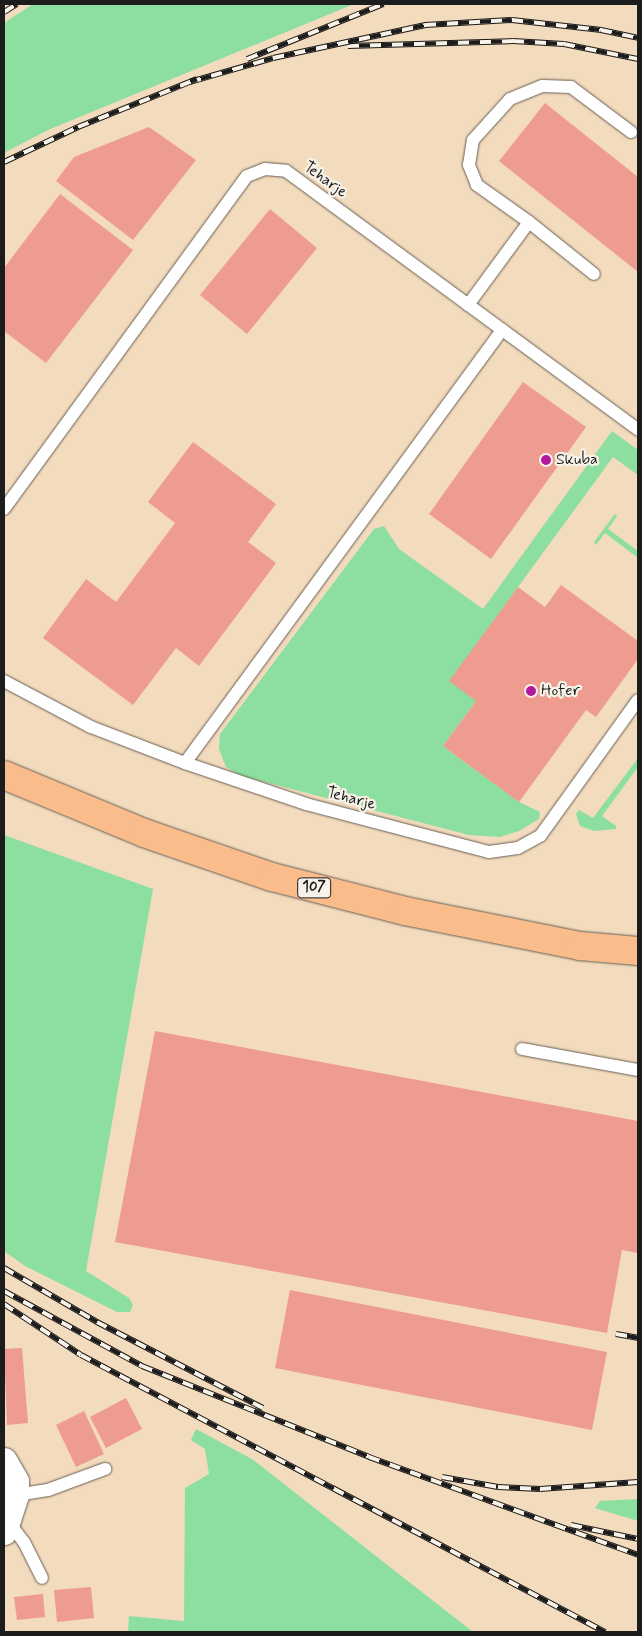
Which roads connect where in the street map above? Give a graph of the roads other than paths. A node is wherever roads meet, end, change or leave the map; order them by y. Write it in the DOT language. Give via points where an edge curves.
graph roads {
  1 [pos="631,132"];
  2 [pos="529,222"];
  3 [pos="594,274"];
  4 [pos="468,305"];
  5 [pos="502,330"];
  6 [pos="638,430"];
  7 [pos="4,510"];
  8 [pos="4,681"];
  9 [pos="638,700"];
  10 [pos="185,763"];
  11 [pos="4,775"];
  12 [pos="638,951"];
  13 [pos="522,1049"];
  14 [pos="638,1070"];
  15 [pos="4,1460"];
  16 [pos="105,1468"];
  17 [pos="16,1495"];
  18 [pos="5,1525"];
  19 [pos="42,1578"];
  1 -- 2 [label="lane" via="571,87 543,86 510,99 474,140 469,165 477,185"];
  2 -- 3 [label="lane"];
  2 -- 4 [label="lane"];
  4 -- 5 [label="lane, Teharje"];
  4 -- 7 [label="lane, Teharje" via="286,171 265,169 247,176"];
  5 -- 6 [label="lane, Teharje"];
  5 -- 10 [label="lane"];
  8 -- 10 [label="lane, Teharje" via="91,727"];
  9 -- 10 [label="lane, Teharje" via="541,835 518,848 489,852 306,804"];
  11 -- 12 [label="main road, 107" via="144,833 272,878 415,913 580,946"];
  13 -- 14 [label="lane"];
  15 -- 17 [label="street" via="16,1481"];
  16 -- 17 [label="lane" via="48,1490"];
  17 -- 18 [label="street"];
  18 -- 19 [label="lane" via="24,1542"];
}
